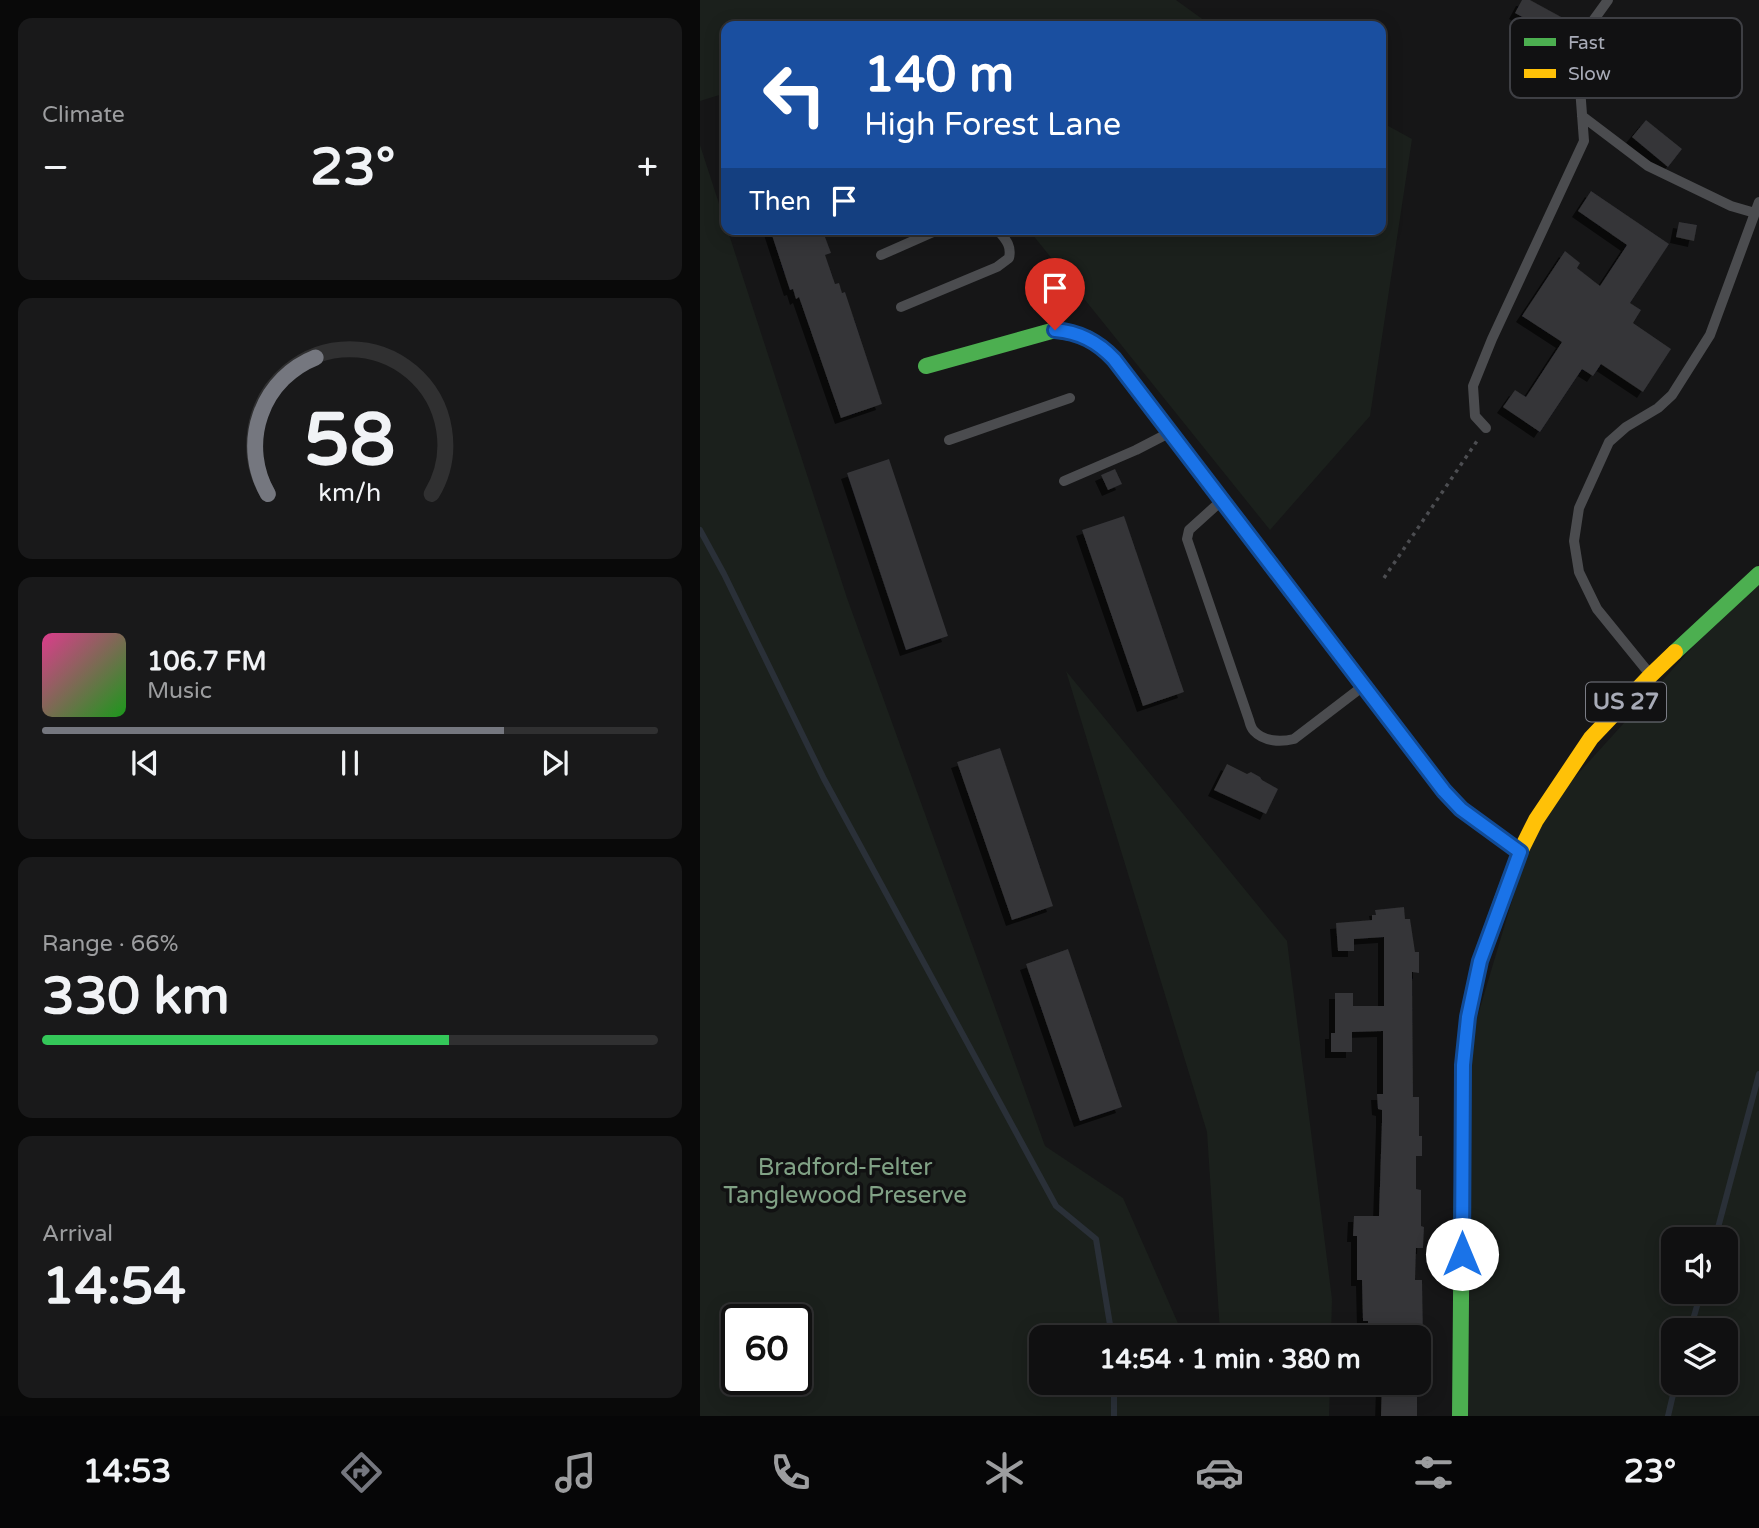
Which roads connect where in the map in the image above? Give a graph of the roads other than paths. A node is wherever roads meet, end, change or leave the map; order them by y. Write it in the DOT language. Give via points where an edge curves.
graph roads {
  1 [pos="1608,0"];
  2 [pos="1595,18"];
  3 [pos="1581,98"];
  4 [pos="1582,116"];
  5 [pos="1757,207"];
  6 [pos="926,235"];
  7 [pos="1002,235"];
  8 [pos="881,255"];
  9 [pos="901,307"];
  10 [pos="926,366"];
  11 [pos="1070,398"];
  12 [pos="1486,428"];
  13 [pos="1170,432"];
  14 [pos="949,440"];
  15 [pos="1064,481"];
  16 [pos="1222,500"];
  17 [pos="1759,574"];
  18 [pos="1651,676"];
  19 [pos="1364,686"];
  20 [pos="1520,852"];
  21 [pos="1460,1416"];
  1 -- 2 [label="lane"];
  3 -- 4 [label="lane"];
  4 -- 5 [label="lane" via="1648,166 1731,206"];
  4 -- 12 [label="lane" via="1584,141 1473,386 1475,416"];
  5 -- 18 [label="lane" via="1710,335 1672,396 1609,442 1579,508 1574,541 1579,572 1597,609"];
  6 -- 8 [label="lane"];
  7 -- 9 [label="lane" via="1011,250 1009,258 997,267"];
  10 -- 13 [label="main road" via="1055,330 1070,331 1104,348"];
  11 -- 14 [label="lane"];
  13 -- 15 [label="lane"];
  13 -- 16 [label="main road"];
  16 -- 19 [label="main road"];
  16 -- 19 [label="lane" via="1189,530 1187,539 1254,732 1268,740 1294,739"];
  17 -- 18 [label="main road, US 27"];
  18 -- 20 [label="main road, US 27" via="1591,738"];
  19 -- 20 [label="main road" via="1444,791"];
  20 -- 21 [label="main road, US 27" via="1480,961 1468,1017 1463,1065"];
}
